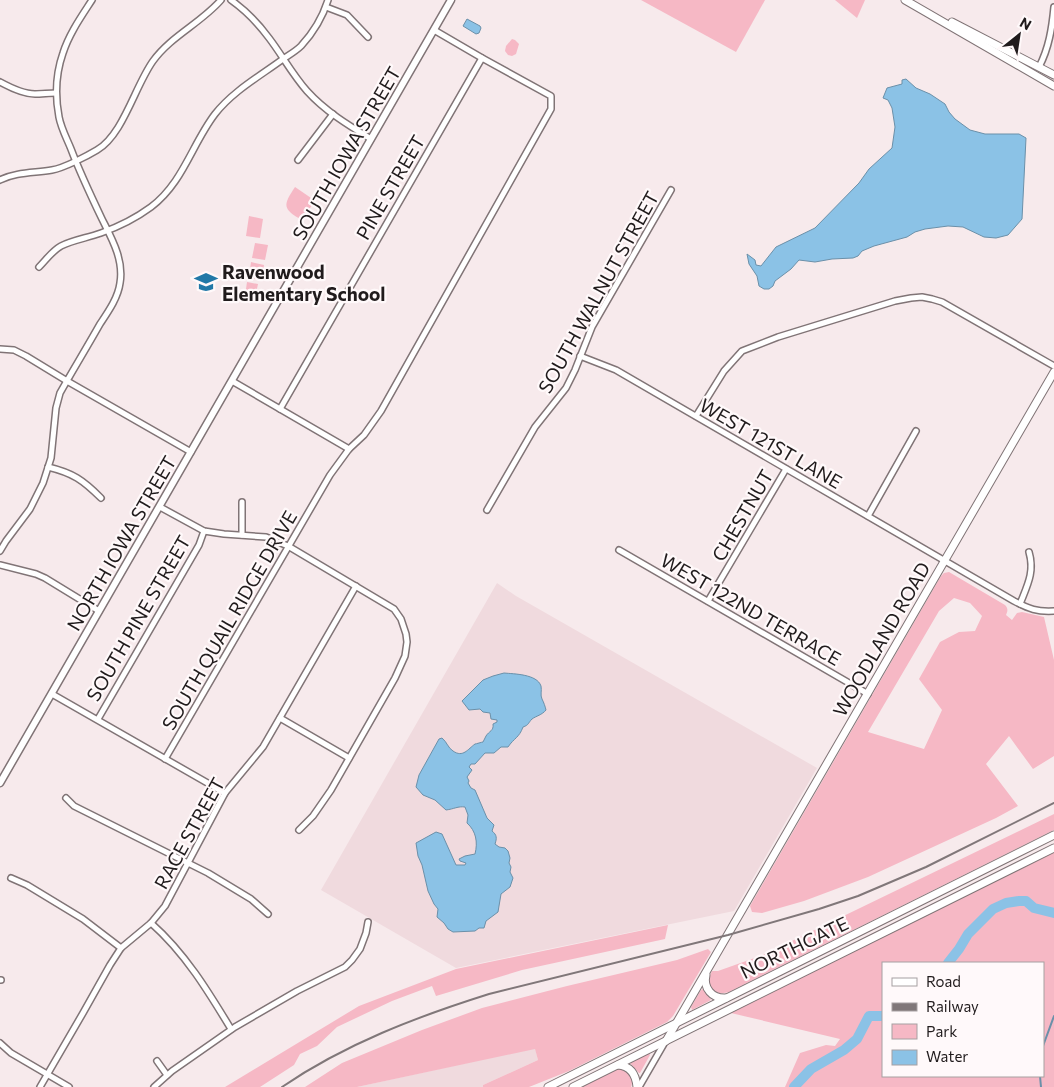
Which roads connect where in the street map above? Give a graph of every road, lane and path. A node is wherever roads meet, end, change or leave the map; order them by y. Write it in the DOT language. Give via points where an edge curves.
graph roads {
  1 [pos="92,0"];
  2 [pos="221,0"];
  3 [pos="231,0"];
  4 [pos="328,0"];
  5 [pos="451,0"];
  6 [pos="906,0"];
  7 [pos="326,7"];
  8 [pos="1054,7"];
  9 [pos="434,30"];
  10 [pos="368,37"];
  11 [pos="482,58"];
  12 [pos="283,59"];
  13 [pos="1039,67"];
  14 [pos="1054,75"];
  15 [pos="0,82"];
  16 [pos="1054,86"];
  17 [pos="56,93"];
  18 [pos="333,114"];
  19 [pos="372,139"];
  20 [pos="77,160"];
  21 [pos="298,160"];
  22 [pos="0,180"];
  23 [pos="671,190"];
  24 [pos="108,230"];
  25 [pos="39,267"];
  26 [pos="0,349"];
  27 [pos="580,356"];
  28 [pos="1054,366"];
  29 [pos="1054,372"];
  30 [pos="67,381"];
  31 [pos="232,381"];
  32 [pos="280,409"];
  33 [pos="696,416"];
  34 [pos="916,431"];
  35 [pos="349,449"];
  36 [pos="191,452"];
  37 [pos="48,467"];
  38 [pos="786,469"];
  39 [pos="101,498"];
  40 [pos="242,502"];
  41 [pos="160,506"];
  42 [pos="487,510"];
  43 [pos="868,516"];
  44 [pos="204,531"];
  45 [pos="242,535"];
  46 [pos="288,546"];
  47 [pos="619,550"];
  48 [pos="0,551"];
  49 [pos="1029,552"];
  50 [pos="945,560"];
  51 [pos="0,565"];
  52 [pos="356,586"];
  53 [pos="708,601"];
  54 [pos="1020,604"];
  55 [pos="99,611"];
  56 [pos="1054,611"];
  57 [pos="52,694"];
  58 [pos="868,694"];
  59 [pos="280,718"];
  60 [pos="98,719"];
  61 [pos="349,758"];
  62 [pos="165,759"];
  63 [pos="0,782"];
  64 [pos="225,793"];
  65 [pos="66,798"];
  66 [pos="299,830"];
  67 [pos="1054,835"];
  68 [pos="1054,848"];
  69 [pos="188,863"];
  70 [pos="11,878"];
  71 [pos="268,914"];
  72 [pos="368,922"];
  73 [pos="151,923"];
  74 [pos="121,948"];
  75 [pos="707,972"];
  76 [pos="726,998"];
  77 [pos="676,1023"];
  78 [pos="231,1029"];
  79 [pos="666,1041"];
  80 [pos="0,1043"];
  81 [pos="157,1061"];
  82 [pos="618,1065"];
  83 [pos="46,1074"];
  84 [pos="167,1075"];
  85 [pos="40,1087"];
  86 [pos="69,1087"];
  87 [pos="154,1087"];
  88 [pos="548,1087"];
  89 [pos="573,1087"];
  90 [pos="638,1087"];
  1 -- 17 [label="street" via="63,52"];
  2 -- 20 [label="street" via="162,50 144,75 118,129 105,145"];
  3 -- 12 [label="street" via="258,24"];
  4 -- 7 [label="street"];
  5 -- 9 [label="street, SOUTH IOWA STREET"];
  6 -- 13 [label="main road"];
  6 -- 16 [label="main road"];
  7 -- 10 [label="street" via="347,15"];
  7 -- 12 [label="street" via="306,40"];
  8 -- 13 [label="street" via="1047,47"];
  9 -- 11 [label="street"];
  9 -- 19 [label="street, SOUTH IOWA STREET"];
  11 -- 32 [label="street, PINE STREET"];
  11 -- 35 [label="street, SOUTH QUAIL RIDGE DRIVE" via="551,96 551,109 381,411"];
  12 -- 18 [label="street" via="306,90"];
  12 -- 24 [label="street" via="233,95 216,113 179,176 161,199"];
  13 -- 14 [label="main road"];
  15 -- 17 [label="street" via="27,93"];
  17 -- 20 [label="street" via="59,118"];
  18 -- 19 [label="street"];
  18 -- 21 [label="street"];
  19 -- 31 [label="street, SOUTH IOWA STREET"];
  20 -- 22 [label="street" via="54,170 12,175"];
  20 -- 24 [label="street"];
  23 -- 27 [label="street, SOUTH WALNUT STREET" via="592,328"];
  24 -- 25 [label="street" via="59,247"];
  24 -- 30 [label="street" via="119,259 120,284"];
  26 -- 30 [label="street, NORTH IOWA STREET" via="14,350"];
  27 -- 33 [label="street, WEST 121ST LANE" via="616,370"];
  27 -- 42 [label="street, SOUTH WALNUT STREET" via="566,388 535,427"];
  28 -- 33 [label="street" via="942,302 911,298 778,337 742,351 724,371"];
  29 -- 50 [label="main road, WOODLAND ROAD"];
  30 -- 36 [label="street, NORTH IOWA STREET"];
  30 -- 37 [label="street" via="57,401"];
  31 -- 32 [label="street"];
  31 -- 36 [label="street, SOUTH IOWA STREET"];
  32 -- 35 [label="street"];
  33 -- 38 [label="street, WEST 121ST LANE"];
  34 -- 43 [label="street"];
  35 -- 46 [label="street, SOUTH QUAIL RIDGE DRIVE"];
  36 -- 41 [label="street, NORTH IOWA STREET"];
  37 -- 39 [label="street" via="77,477"];
  37 -- 48 [label="street" via="30,509"];
  38 -- 43 [label="street, WEST 121ST LANE"];
  38 -- 53 [label="street, CHESTNUT"];
  40 -- 45 [label="street"];
  41 -- 44 [label="street"];
  41 -- 55 [label="street, NORTH IOWA STREET"];
  43 -- 50 [label="street, WEST 121ST LANE"];
  44 -- 45 [label="street"];
  44 -- 60 [label="street, SOUTH PINE STREET" via="199,545"];
  45 -- 46 [label="street" via="266,537"];
  46 -- 52 [label="street"];
  46 -- 62 [label="street, SOUTH QUAIL RIDGE DRIVE"];
  47 -- 53 [label="street, WEST 122ND TERRACE"];
  49 -- 54 [label="street" via="1032,570"];
  50 -- 54 [label="street, WEST 121ST LANE"];
  50 -- 58 [label="main road, WOODLAND ROAD"];
  51 -- 55 [label="street" via="45,578"];
  52 -- 59 [label="street, RACE STREET"];
  52 -- 61 [label="street" via="394,609 406,634 405,656 395,678"];
  53 -- 58 [label="street, WEST 122ND TERRACE"];
  54 -- 56 [label="street, WEST 121ST LANE" via="1041,612"];
  55 -- 57 [label="street, NORTH IOWA STREET"];
  57 -- 60 [label="street"];
  57 -- 63 [label="street, NORTH IOWA STREET"];
  58 -- 75 [label="main road, WOODLAND ROAD"];
  59 -- 61 [label="street"];
  59 -- 64 [label="street, RACE STREET" via="263,747"];
  60 -- 62 [label="street"];
  61 -- 66 [label="street" via="313,816"];
  62 -- 64 [label="street"];
  64 -- 69 [label="street, RACE STREET"];
  65 -- 69 [label="street" via="74,806"];
  67 -- 76 [label="main road, NORTHGATE"];
  68 -- 79 [label="main road, NORTHGATE"];
  69 -- 71 [label="street" via="238,890"];
  69 -- 73 [label="street, RACE STREET" via="165,906"];
  70 -- 74 [label="street" via="83,919"];
  72 -- 78 [label="street" via="360,949 345,966"];
  73 -- 74 [label="street, RACE STREET"];
  73 -- 78 [label="street" via="186,960"];
  74 -- 83 [label="street, RACE STREET"];
  75 -- 76 [label="main road" via="705,982 708,991 720,999"];
  75 -- 77 [label="main road, WOODLAND ROAD"];
  76 -- 77 [label="main road, NORTHGATE"];
  77 -- 79 [label="main road, WOODLAND ROAD"];
  77 -- 88 [label="main road, NORTHGATE"];
  78 -- 84 [label="street"];
  79 -- 82 [label="main road, NORTHGATE"];
  79 -- 90 [label="street"];
  80 -- 83 [label="street"];
  81 -- 84 [label="street"];
  82 -- 89 [label="main road, NORTHGATE"];
  82 -- 90 [label="main road" via="630,1070"];
  83 -- 85 [label="street, RACE STREET"];
  83 -- 86 [label="street"];
  84 -- 87 [label="street"];
}
